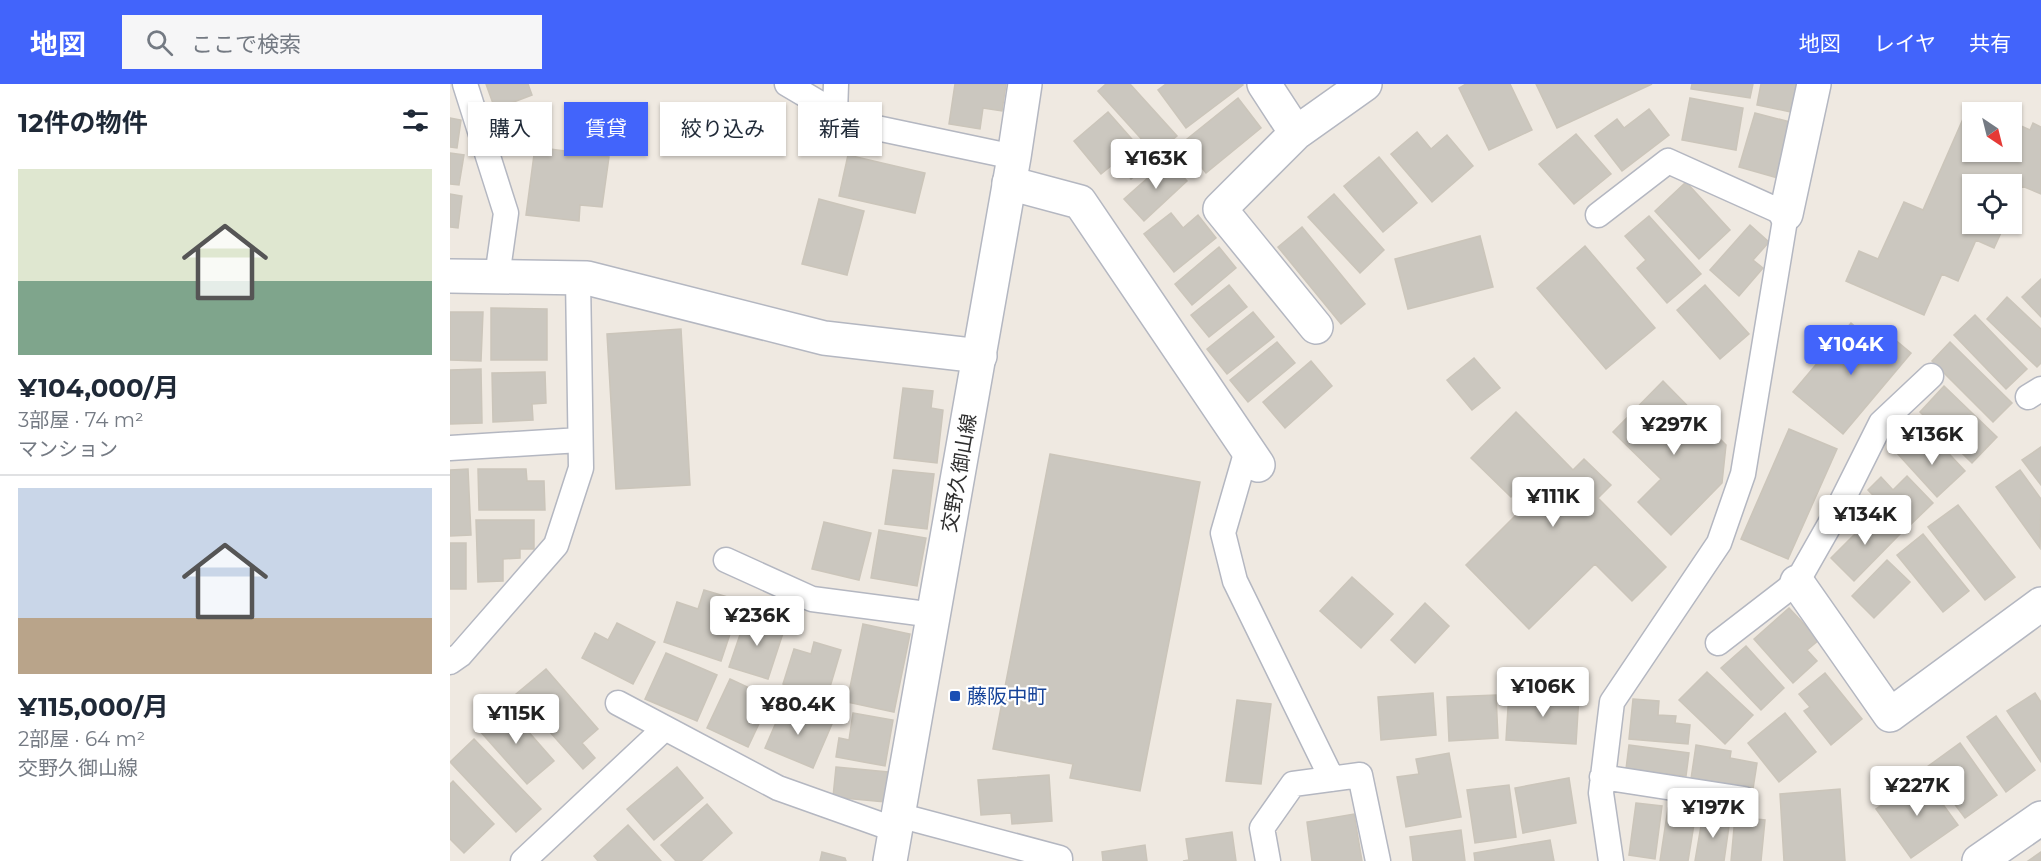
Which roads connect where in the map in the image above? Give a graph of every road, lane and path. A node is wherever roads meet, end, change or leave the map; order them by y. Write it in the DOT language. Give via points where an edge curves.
graph roads {
  1 [pos="465,84"];
  2 [pos="787,84"];
  3 [pos="836,84"];
  4 [pos="1025,84"];
  5 [pos="1264,84"];
  6 [pos="1365,84"];
  7 [pos="1814,84"];
  8 [pos="817,102"];
  9 [pos="835,102"];
  10 [pos="882,132"];
  11 [pos="1296,133"];
  12 [pos="1012,170"];
  13 [pos="1785,214"];
  14 [pos="1598,215"];
  15 [pos="450,276"];
  16 [pos="497,277"];
  17 [pos="578,278"];
  18 [pos="1316,327"];
  19 [pos="980,356"];
  20 [pos="1931,376"];
  21 [pos="580,440"];
  22 [pos="450,448"];
  23 [pos="1252,457"];
  24 [pos="726,560"];
  25 [pos="1797,582"];
  26 [pos="2041,604"];
  27 [pos="934,615"];
  28 [pos="1718,643"];
  29 [pos="450,662"];
  30 [pos="618,704"];
  31 [pos="665,728"];
  32 [pos="1602,777"];
  33 [pos="1332,779"];
  34 [pos="1744,799"];
  35 [pos="2041,818"];
  36 [pos="895,835"];
  37 [pos="523,861"];
  38 [pos="1060,861"];
  39 [pos="1268,861"];
  40 [pos="1378,861"];
  41 [pos="1611,861"];
  42 [pos="1979,861"];
  1 -- 16 [label="lane" via="506,213"];
  2 -- 8 [label="lane"];
  3 -- 9 [label="lane"];
  4 -- 12 [label="street, 交野久御山線"];
  5 -- 11 [label="street"];
  6 -- 11 [label="street"];
  7 -- 13 [label="street"];
  10 -- 12 [label="lane"];
  11 -- 18 [label="street" via="1220,209"];
  12 -- 19 [label="street, 交野久御山線"];
  12 -- 23 [label="street" via="1080,202"];
  13 -- 14 [label="lane" via="1668,161"];
  13 -- 32 [label="lane" via="1743,474 1719,543 1612,702"];
  15 -- 16 [label="street"];
  16 -- 17 [label="street"];
  17 -- 19 [label="street" via="824,338"];
  17 -- 21 [label="lane"];
  19 -- 27 [label="street, 交野久御山線"];
  20 -- 25 [label="lane" via="1881,423"];
  21 -- 22 [label="lane"];
  21 -- 29 [label="lane" via="581,468 556,545"];
  23 -- 33 [label="lane" via="1223,533 1240,591"];
  24 -- 27 [label="lane" via="812,599"];
  25 -- 26 [label="street" via="1890,715"];
  25 -- 28 [label="lane"];
  27 -- 36 [label="street, 交野久御山線"];
  30 -- 31 [label="lane"];
  31 -- 36 [label="lane" via="778,788"];
  31 -- 37 [label="lane"];
  32 -- 34 [label="lane"];
  32 -- 41 [label="lane"];
  33 -- 39 [label="lane" via="1293,784 1262,828"];
  33 -- 40 [label="lane" via="1360,776"];
  35 -- 42 [label="street"];
  36 -- 38 [label="lane"];
}
